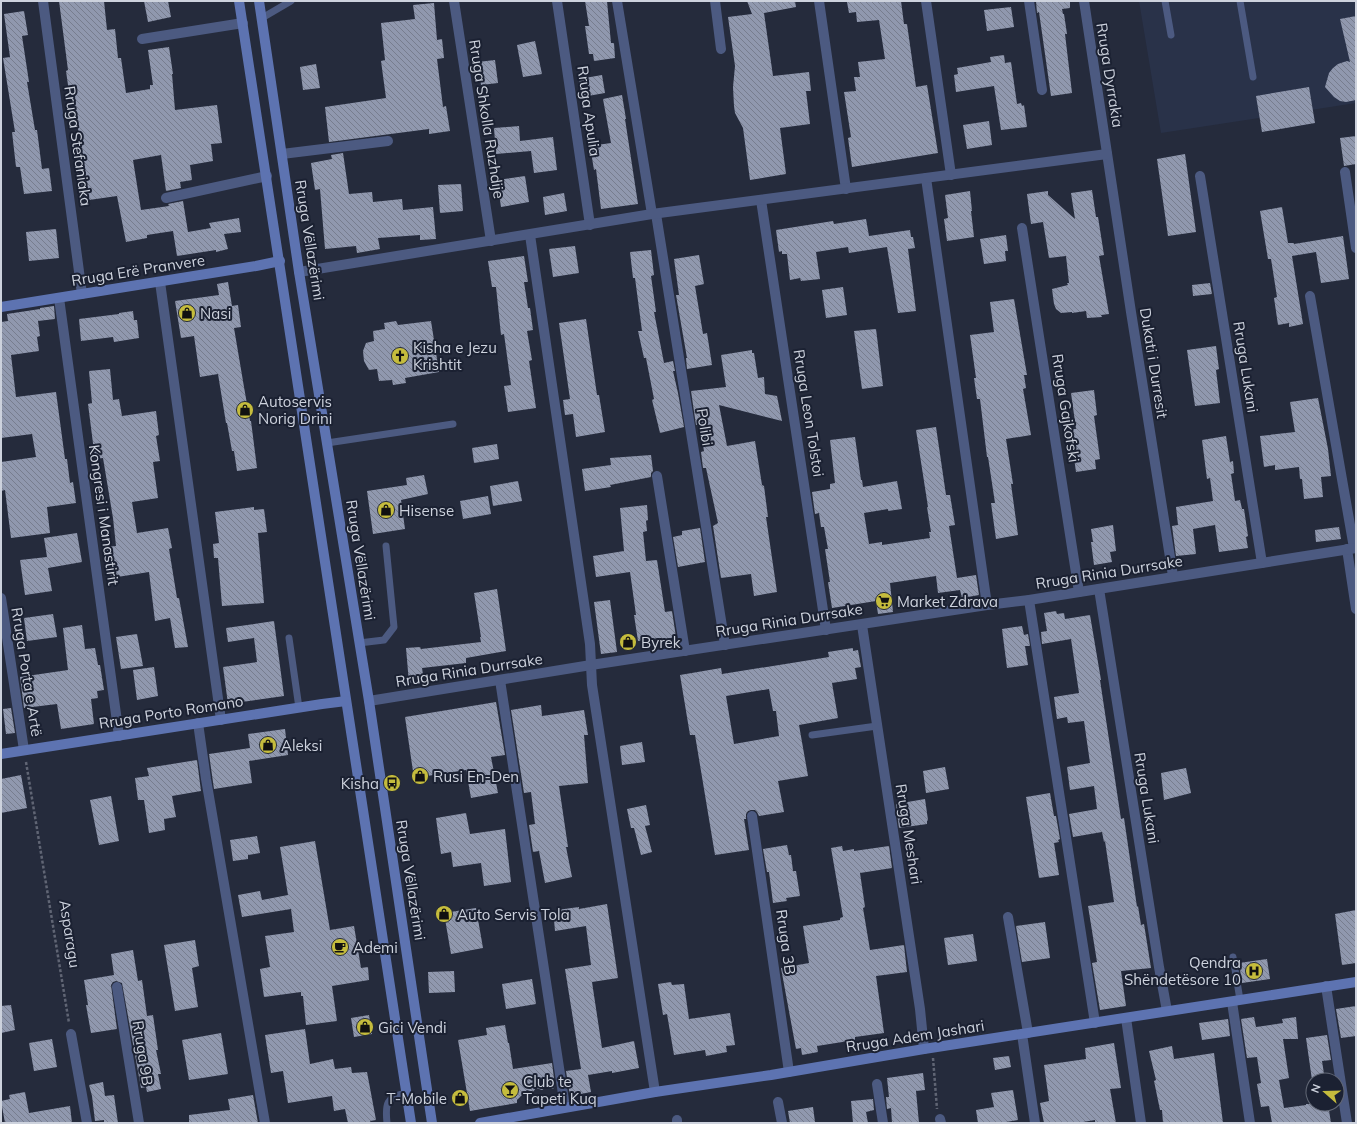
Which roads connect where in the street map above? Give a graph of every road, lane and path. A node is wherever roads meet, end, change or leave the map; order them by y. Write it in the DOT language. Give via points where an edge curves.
graph roads {
  1 [pos="43,1"];
  2 [pos="239,1"];
  3 [pos="259,1"];
  4 [pos="292,1"];
  5 [pos="454,1"];
  6 [pos="557,1"];
  7 [pos="617,1"];
  8 [pos="715,1"];
  9 [pos="819,1"];
  10 [pos="926,1"];
  11 [pos="1029,1"];
  12 [pos="1084,1"];
  13 [pos="1165,1"];
  14 [pos="1240,1"];
  15 [pos="262,18"];
  16 [pos="243,23"];
  17 [pos="1171,36"];
  18 [pos="142,39"];
  19 [pos="722,49"];
  20 [pos="1252,77"];
  21 [pos="1042,90"];
  22 [pos="388,141"];
  23 [pos="282,154"];
  24 [pos="1107,154"];
  25 [pos="1344,172"];
  26 [pos="951,175"];
  27 [pos="266,176"];
  28 [pos="1200,176"];
  29 [pos="926,178"];
  30 [pos="846,189"];
  31 [pos="166,198"];
  32 [pos="761,200"];
  33 [pos="654,214"];
  34 [pos="590,225"];
  35 [pos="1022,228"];
  36 [pos="530,235"];
  37 [pos="491,241"];
  38 [pos="1356,248"];
  39 [pos="280,261"];
  40 [pos="299,272"];
  41 [pos="160,282"];
  42 [pos="82,294"];
  43 [pos="1310,296"];
  44 [pos="59,298"];
  45 [pos="1,307"];
  46 [pos="453,424"];
  47 [pos="327,443"];
  48 [pos="657,476"];
  49 [pos="386,546"];
  50 [pos="1352,548"];
  51 [pos="1262,563"];
  52 [pos="1173,576"];
  53 [pos="1099,589"];
  54 [pos="1079,592"];
  55 [pos="1,598"];
  56 [pos="1029,600"];
  57 [pos="987,605"];
  58 [pos="1356,610"];
  59 [pos="862,625"];
  60 [pos="826,630"];
  61 [pos="289,638"];
  62 [pos="359,642"];
  63 [pos="725,645"];
  64 [pos="685,651"];
  65 [pos="591,665"];
  66 [pos="500,680"];
  67 [pos="346,701"];
  68 [pos="369,701"];
  69 [pos="300,708"];
  70 [pos="221,720"];
  71 [pos="198,724"];
  72 [pos="877,726"];
  73 [pos="812,735"];
  74 [pos="119,736"];
  75 [pos="24,750"];
  76 [pos="1,754"];
  77 [pos="752,816"];
  78 [pos="1008,917"];
  79 [pos="1233,957"];
  80 [pos="1356,982"];
  81 [pos="1326,986"];
  82 [pos="117,987"];
  83 [pos="1236,1001"];
  84 [pos="1167,1011"];
  85 [pos="1126,1018"];
  86 [pos="1095,1023"];
  87 [pos="71,1034"];
  88 [pos="1025,1034"];
  89 [pos="928,1048"];
  90 [pos="789,1072"];
  91 [pos="877,1084"];
  92 [pos="655,1092"];
  93 [pos="406,1093"];
  94 [pos="778,1102"];
  95 [pos="565,1107"];
  96 [pos="941,1121"];
  97 [pos="87,1123"];
  98 [pos="139,1123"];
  99 [pos="265,1123"];
  100 [pos="387,1123"];
  101 [pos="411,1123"];
  102 [pos="432,1123"];
  103 [pos="480,1123"];
  104 [pos="782,1123"];
  105 [pos="883,1123"];
  106 [pos="1035,1123"];
  107 [pos="1141,1123"];
  108 [pos="1250,1123"];
  109 [pos="1347,1123"];
  1 -- 42 [label="street, Rruga Stefaniaka"];
  2 -- 16 [label="main road"];
  3 -- 15 [label="main road, Rruga Vëllazërimi"];
  4 -- 15 [label="lane"];
  5 -- 37 [label="street, Rruga Shkolla Ruzhdije"];
  6 -- 34 [label="street, Rruga Apulia"];
  7 -- 33 [label="street, Polibi"];
  8 -- 19 [label="street"];
  9 -- 30 [label="street"];
  10 -- 26 [label="street"];
  11 -- 21 [label="street"];
  12 -- 24 [label="street, Rruga Dyrrakia"];
  13 -- 17 [label="lane"];
  14 -- 20 [label="lane"];
  15 -- 23 [label="main road, Rruga Vëllazërimi"];
  16 -- 18 [label="street"];
  16 -- 27 [label="main road"];
  22 -- 23 [label="street"];
  23 -- 40 [label="main road, Rruga Vëllazërimi"];
  24 -- 26 [label="street"];
  24 -- 52 [label="street, Dukati i Durresit"];
  25 -- 38 [label="street"];
  26 -- 29 [label="street"];
  27 -- 31 [label="street"];
  27 -- 39 [label="main road"];
  28 -- 51 [label="street, Rruga Lukani"];
  29 -- 30 [label="street"];
  29 -- 57 [label="street"];
  30 -- 32 [label="street"];
  32 -- 33 [label="street"];
  32 -- 60 [label="street, Rruga Leon Tolstoi"];
  33 -- 34 [label="street"];
  33 -- 63 [label="street, Polibi"];
  34 -- 36 [label="street"];
  35 -- 54 [label="street, Rruga Gajkofski"];
  36 -- 37 [label="street"];
  36 -- 65 [label="street" via="589,636"];
  37 -- 40 [label="street"];
  39 -- 41 [label="main road, Rruga Erë Pranvere"];
  39 -- 67 [label="main road"];
  40 -- 47 [label="main road, Rruga Vëllazërimi"];
  41 -- 42 [label="main road, Rruga Erë Pranvere"];
  41 -- 70 [label="street"];
  42 -- 44 [label="main road, Rruga Erë Pranvere"];
  43 -- 50 [label="street"];
  44 -- 45 [label="main road, Rruga Erë Pranvere"];
  44 -- 74 [label="street, Kongresi i Manastirit"];
  46 -- 47 [label="lane"];
  47 -- 62 [label="main road, Rruga Vëllazërimi"];
  48 -- 64 [label="street"];
  49 -- 62 [label="lane" via="394,627 384,640"];
  50 -- 51 [label="street, Rruga Rinia Durrsake"];
  50 -- 58 [label="street"];
  51 -- 52 [label="street, Rruga Rinia Durrsake"];
  52 -- 53 [label="street, Rruga Rinia Durrsake"];
  53 -- 54 [label="street, Rruga Rinia Durrsake"];
  53 -- 84 [label="street, Rruga Lukani"];
  54 -- 56 [label="street, Rruga Rinia Durrsake"];
  55 -- 75 [label="street, Rruga Porta e Artë"];
  56 -- 57 [label="street, Rruga Rinia Durrsake"];
  56 -- 86 [label="street"];
  57 -- 59 [label="street, Rruga Rinia Durrsake"];
  59 -- 60 [label="street, Rruga Rinia Durrsake"];
  59 -- 72 [label="street, Rruga Meshari"];
  60 -- 63 [label="street, Rruga Rinia Durrsake"];
  61 -- 69 [label="lane"];
  62 -- 68 [label="main road, Rruga Vëllazërimi"];
  63 -- 64 [label="street, Rruga Rinia Durrsake"];
  64 -- 65 [label="street, Rruga Rinia Durrsake"];
  65 -- 66 [label="street, Rruga Rinia Durrsake"];
  65 -- 92 [label="street"];
  66 -- 68 [label="street, Rruga Rinia Durrsake"];
  66 -- 95 [label="street"];
  67 -- 69 [label="main road, Rruga Porto Romano"];
  67 -- 93 [label="main road"];
  68 -- 102 [label="main road, Rruga Vëllazërimi"];
  69 -- 70 [label="main road, Rruga Porto Romano"];
  70 -- 71 [label="main road, Rruga Porto Romano"];
  71 -- 74 [label="main road, Rruga Porto Romano"];
  71 -- 99 [label="street"];
  72 -- 73 [label="lane"];
  72 -- 89 [label="street, Rruga Meshari"];
  74 -- 75 [label="main road, Rruga Porto Romano"];
  75 -- 76 [label="main road, Rruga Porto Romano"];
  75 -- 87 [label="path, Asparagu"];
  77 -- 90 [label="street, Rruga 3B"];
  78 -- 88 [label="street"];
  79 -- 83 [label="lane"];
  80 -- 81 [label="main road, Rruga Adem Jashari"];
  81 -- 83 [label="main road, Rruga Adem Jashari"];
  81 -- 109 [label="street"];
  82 -- 98 [label="street, Rruga 9B"];
  83 -- 84 [label="main road, Rruga Adem Jashari"];
  83 -- 108 [label="street"];
  84 -- 85 [label="main road, Rruga Adem Jashari"];
  85 -- 86 [label="main road, Rruga Adem Jashari"];
  85 -- 107 [label="street"];
  86 -- 88 [label="main road, Rruga Adem Jashari"];
  87 -- 97 [label="street"];
  88 -- 89 [label="main road, Rruga Adem Jashari"];
  88 -- 106 [label="street"];
  89 -- 90 [label="main road, Rruga Adem Jashari"];
  89 -- 96 [label="path" via="934,1070 936,1106"];
  90 -- 92 [label="main road, Rruga Adem Jashari"];
  91 -- 105 [label="street"];
  92 -- 95 [label="main road, Rruga Adem Jashari"];
  93 -- 100 [label="lane" via="393,1096 387,1104"];
  93 -- 101 [label="main road"];
  94 -- 104 [label="street"];
  95 -- 103 [label="main road, Rruga Adem Jashari"];
}
